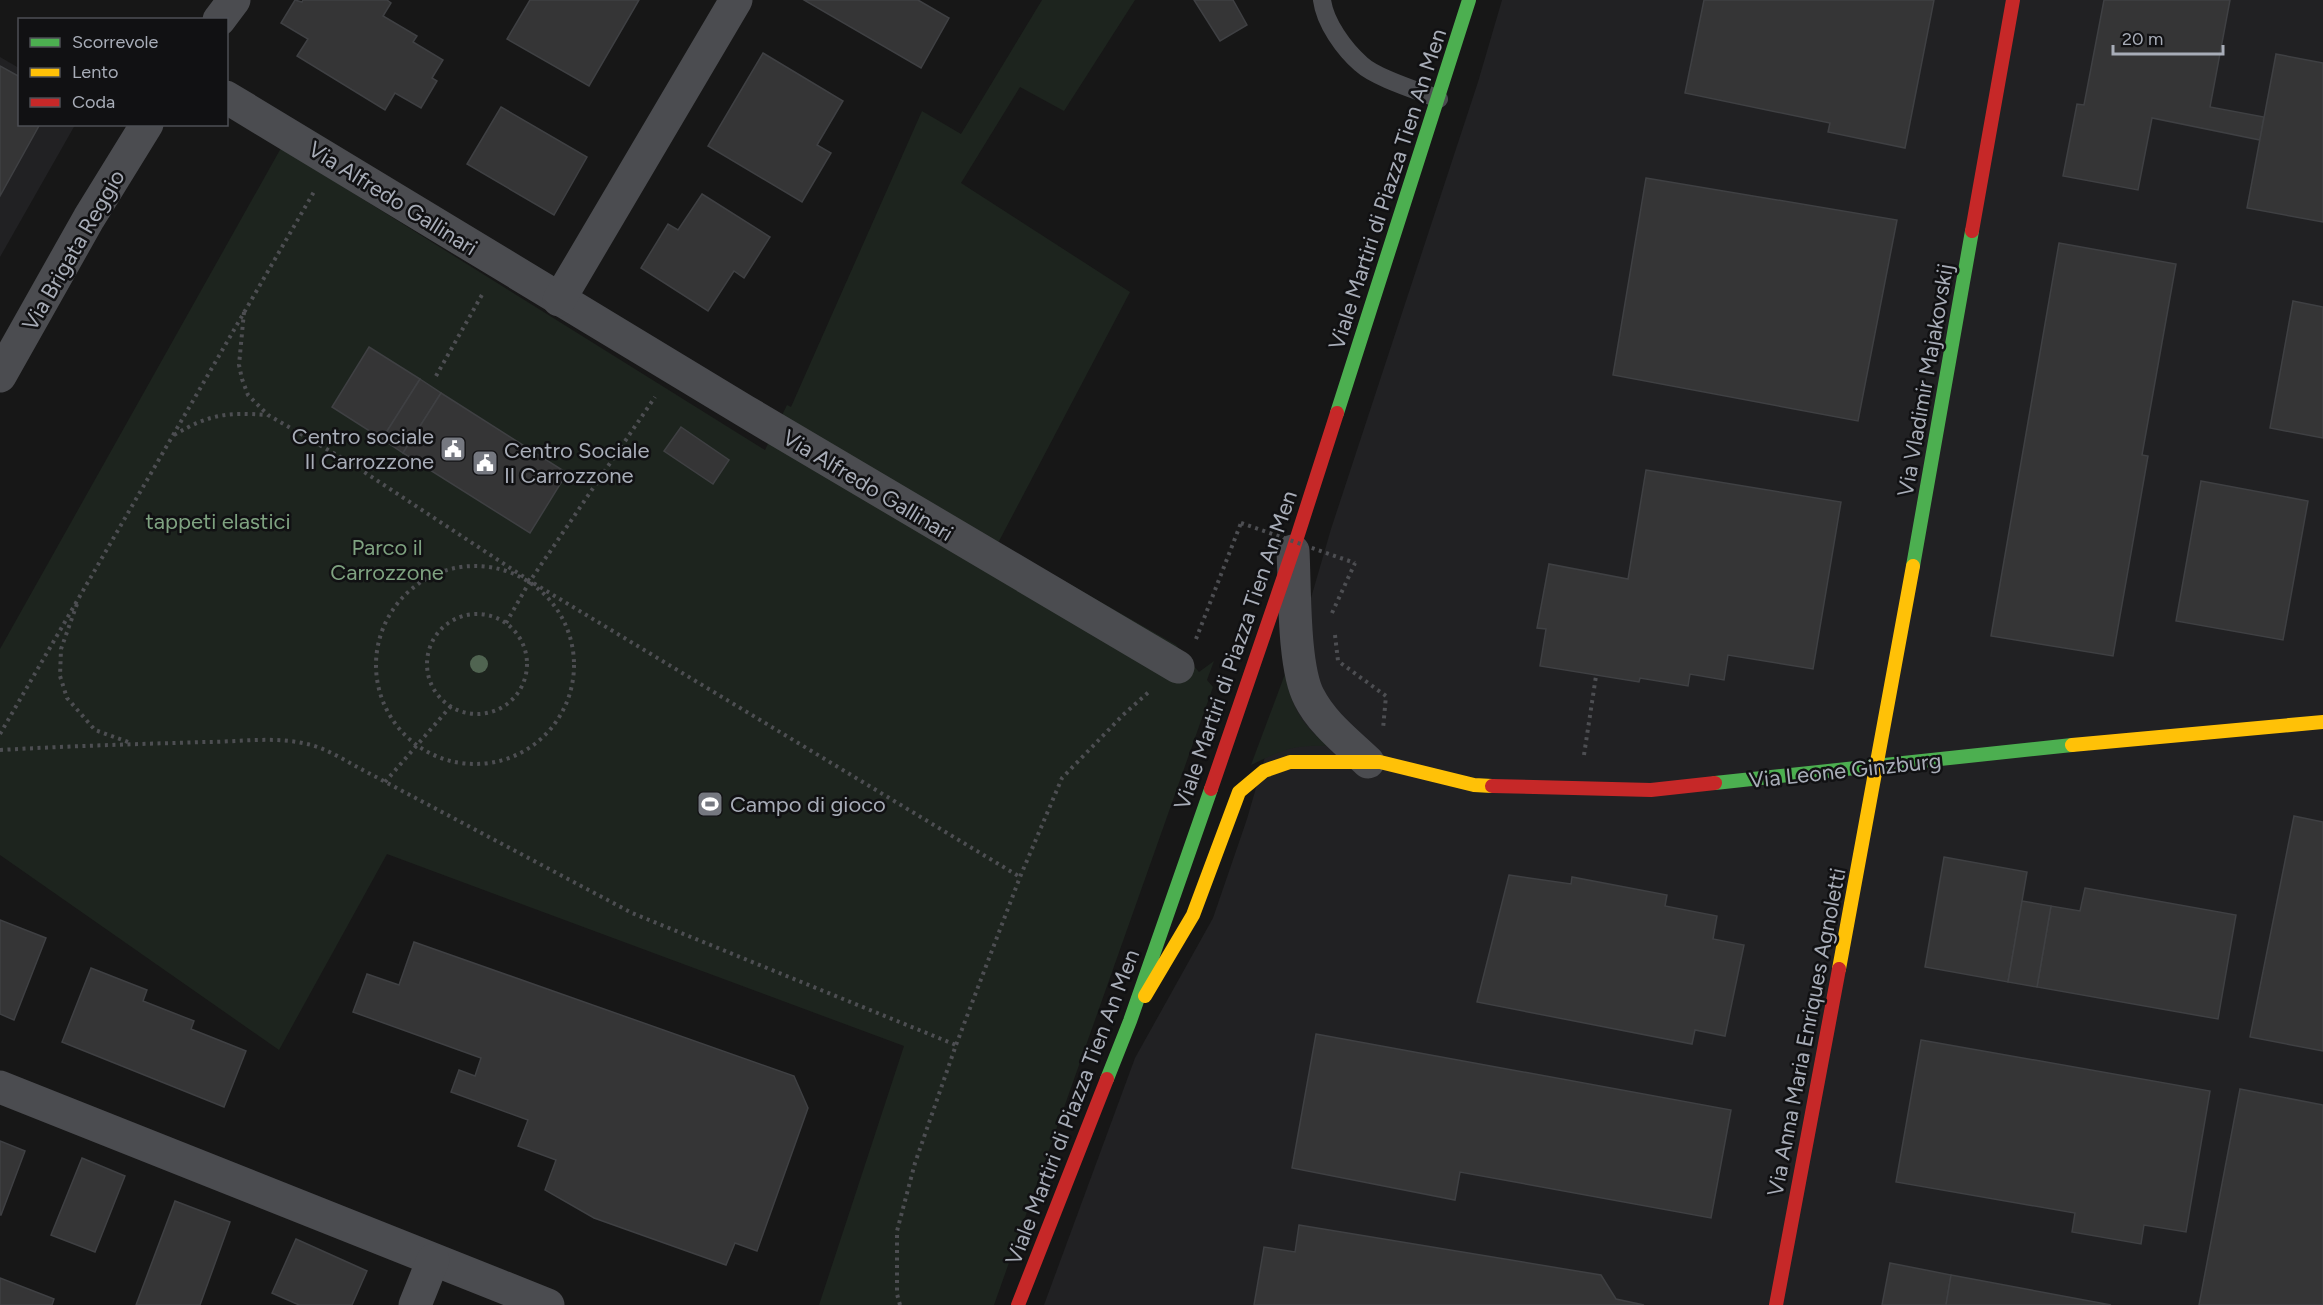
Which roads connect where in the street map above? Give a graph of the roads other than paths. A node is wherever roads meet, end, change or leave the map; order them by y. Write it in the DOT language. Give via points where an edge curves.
graph roads {
  1 [pos="234,0"];
  2 [pos="736,0"];
  3 [pos="1322,0"];
  4 [pos="1469,0"];
  5 [pos="2013,0"];
  6 [pos="220,18"];
  7 [pos="228,98"];
  8 [pos="1439,99"];
  9 [pos="146,126"];
  10 [pos="559,300"];
  11 [pos="0,376"];
  12 [pos="1293,550"];
  13 [pos="1178,668"];
  14 [pos="2323,722"];
  15 [pos="1374,762"];
  16 [pos="1878,767"];
  17 [pos="1130,1021"];
  18 [pos="0,1087"];
  19 [pos="433,1260"];
  20 [pos="415,1305"];
  21 [pos="548,1305"];
  22 [pos="1018,1305"];
  23 [pos="1776,1305"];
  1 -- 6 [label="street"];
  2 -- 10 [label="street"];
  3 -- 8 [label="lane" via="1333,31 1362,65"];
  4 -- 8 [label="street, Viale Martiri di Piazza Tien An Men"];
  5 -- 16 [label="street, Via Vladimir Majakovskij"];
  7 -- 10 [label="street, Via Alfredo Gallinari"];
  8 -- 12 [label="street, Viale Martiri di Piazza Tien An Men"];
  9 -- 11 [label="street, Via Brigata Reggio"];
  10 -- 13 [label="street, Via Alfredo Gallinari"];
  12 -- 15 [label="street, Via Leone Ginzburg" via="1299,662 1308,696 1331,728"];
  12 -- 17 [label="street, Viale Martiri di Piazza Tien An Men"];
  14 -- 16 [label="street, Via Leone Ginzburg" via="2154,736"];
  15 -- 16 [label="street, Via Leone Ginzburg" via="1474,785 1651,790"];
  15 -- 17 [label="street, Via Leone Ginzburg" via="1290,762 1264,771 1239,792 1193,915"];
  16 -- 23 [label="street, Via Anna Maria Enriques Agnoletti"];
  17 -- 22 [label="street, Viale Martiri di Piazza Tien An Men"];
  18 -- 19 [label="street"];
  19 -- 20 [label="street"];
  19 -- 21 [label="street"];
}
